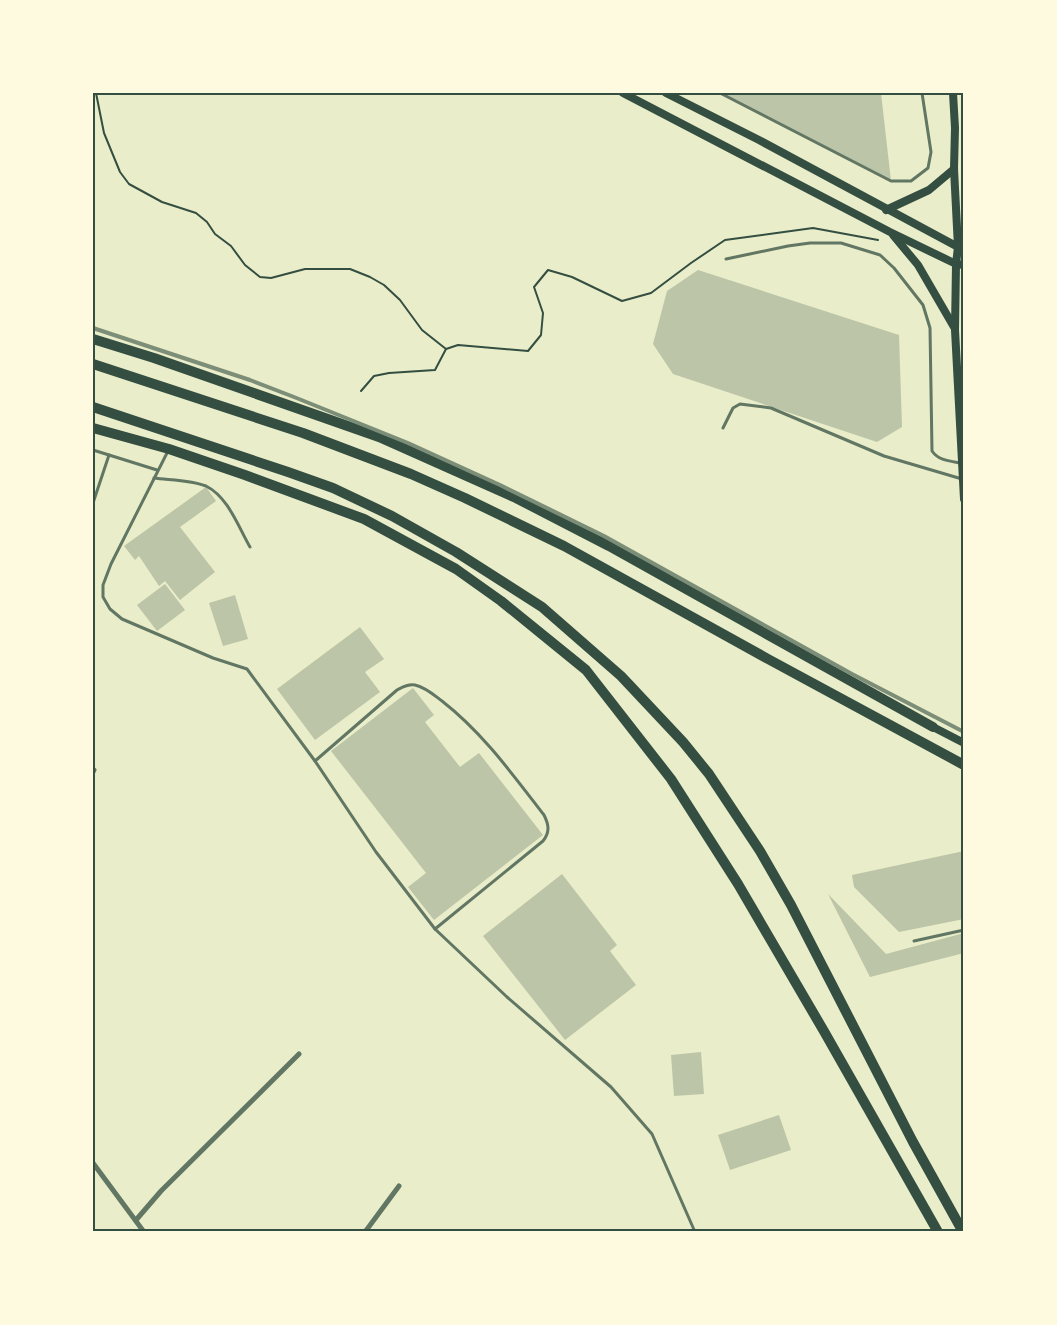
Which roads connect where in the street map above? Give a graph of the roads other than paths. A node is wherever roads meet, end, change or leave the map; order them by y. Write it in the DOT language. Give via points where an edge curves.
graph roads {
  1 [pos="623,93"];
  2 [pos="666,93"];
  3 [pos="720,93"];
  4 [pos="922,93"];
  5 [pos="953,93"];
  6 [pos="954,169"];
  7 [pos="886,210"];
  8 [pos="890,232"];
  9 [pos="961,250"];
  10 [pos="726,259"];
  11 [pos="960,264"];
  12 [pos="955,330"];
  13 [pos="93,339"];
  14 [pos="93,364"];
  15 [pos="93,407"];
  16 [pos="93,428"];
  17 [pos="723,428"];
  18 [pos="169,449"];
  19 [pos="93,450"];
  20 [pos="109,455"];
  21 [pos="963,463"];
  22 [pos="158,470"];
  23 [pos="154,478"];
  24 [pos="963,479"];
  25 [pos="964,499"];
  26 [pos="93,503"];
  27 [pos="250,547"];
  28 [pos="933,727"];
  29 [pos="964,743"];
  30 [pos="315,761"];
  31 [pos="964,765"];
  32 [pos="435,929"];
  33 [pos="964,930"];
  34 [pos="914,941"];
  35 [pos="299,1054"];
  36 [pos="93,1163"];
  37 [pos="95,1171"];
  38 [pos="399,1186"];
  39 [pos="136,1221"];
  40 [pos="144,1232"];
  41 [pos="365,1232"];
  42 [pos="696,1232"];
  43 [pos="938,1232"];
  44 [pos="963,1232"];
  1 -- 8 [label="main road"];
  2 -- 7 [label="main road"];
  3 -- 4 [label="lane" via="891,181 911,181 928,168 931,152"];
  5 -- 6 [label="main road"];
  6 -- 7 [label="main road" via="929,190"];
  6 -- 9 [label="main road"];
  7 -- 9 [label="main road"];
  8 -- 11 [label="main road"];
  8 -- 12 [label="main road" via="918,265"];
  9 -- 11 [label="main road"];
  10 -- 21 [label="lane" via="810,243 841,243 880,255 923,305 930,328 932,451 942,459"];
  11 -- 12 [label="main road"];
  12 -- 21 [label="main road"];
  13 -- 28 [label="highway" via="379,437 516,498"];
  14 -- 31 [label="highway" via="303,433 454,493 564,546"];
  15 -- 44 [label="highway" via="333,488 392,516 542,607 621,676 709,774 760,851"];
  16 -- 18 [label="highway"];
  17 -- 24 [label="lane" via="740,404 771,408 884,456"];
  18 -- 22 [label="lane"];
  18 -- 43 [label="highway" via="364,519 456,569 586,670 672,780 738,884"];
  19 -- 20 [label="lane"];
  20 -- 22 [label="lane"];
  20 -- 26 [label="lane"];
  21 -- 24 [label="main road"];
  22 -- 23 [label="lane"];
  23 -- 27 [label="lane" via="205,486 225,501"];
  23 -- 30 [label="lane" via="103,585 110,609 122,619 247,669"];
  24 -- 25 [label="main road"];
  28 -- 29 [label="main road"];
  30 -- 32 [label="lane" via="376,852"];
  30 -- 32 [label="lane" via="397,690 413,684 455,711 500,757 544,815 548,825 543,841"];
  32 -- 42 [label="lane" via="611,1087 652,1134"];
  33 -- 34 [label="lane"];
  35 -- 39 [label="street" via="160,1191"];
  36 -- 37 [label="street"];
  37 -- 39 [label="street"];
  38 -- 41 [label="street"];
  39 -- 40 [label="street"];
}
